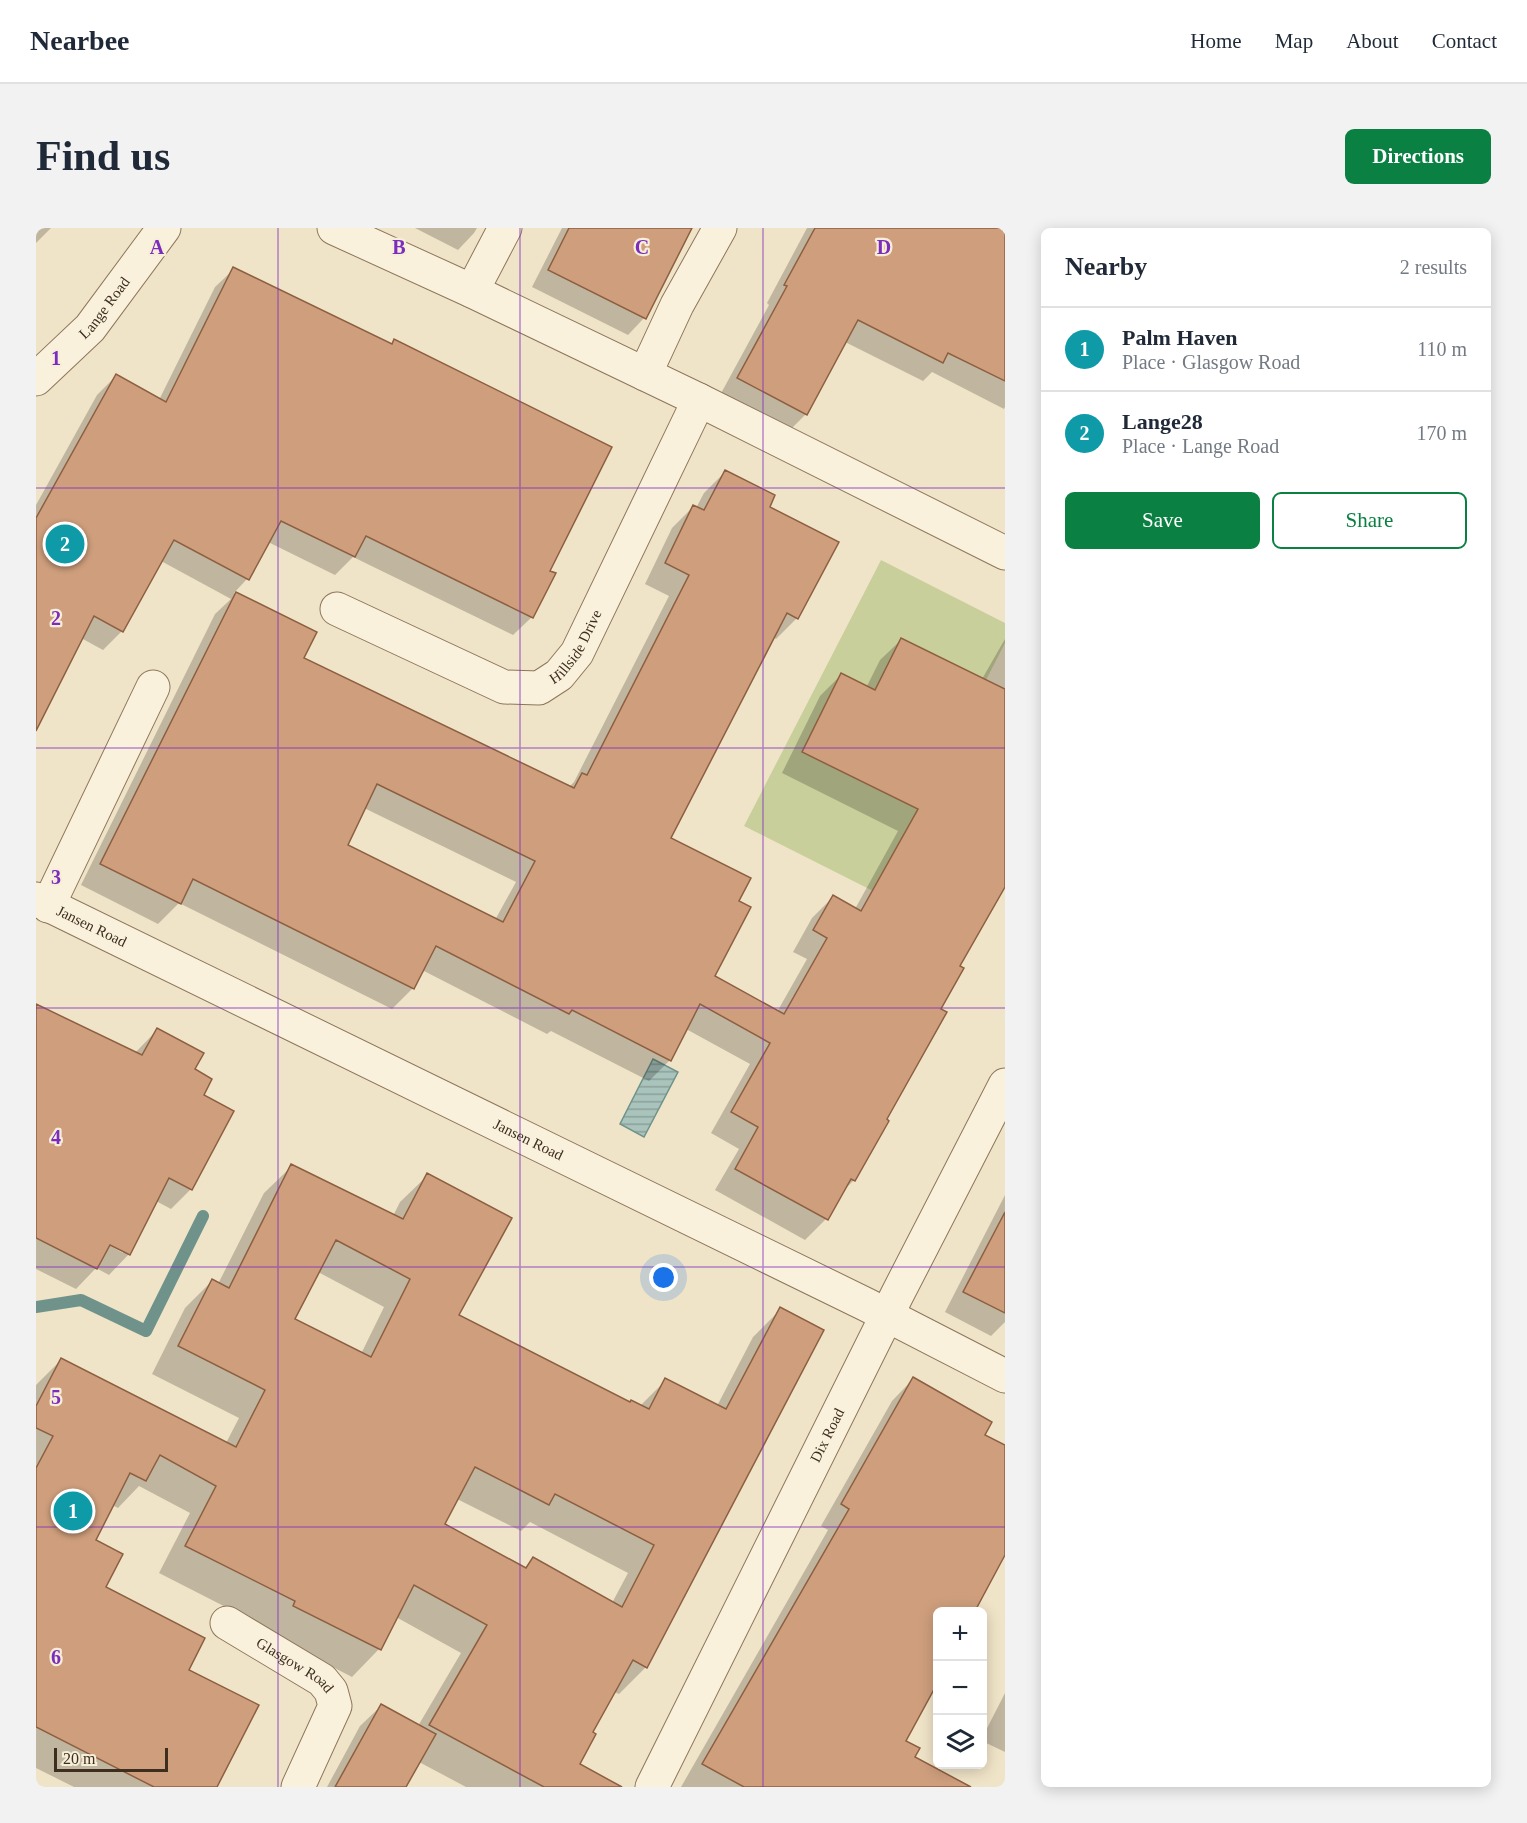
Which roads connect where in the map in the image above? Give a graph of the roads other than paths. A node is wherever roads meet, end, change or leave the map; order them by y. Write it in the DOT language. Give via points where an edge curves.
graph roads {
  1 [pos="164,228"];
  2 [pos="334,228"];
  3 [pos="505,228"];
  4 [pos="720,228"];
  5 [pos="472,291"];
  6 [pos="645,374"];
  7 [pos="36,379"];
  8 [pos="699,400"];
  9 [pos="1005,553"];
  10 [pos="337,609"];
  11 [pos="153,687"];
  12 [pos="42,903"];
  13 [pos="1005,1085"];
  14 [pos="887,1316"];
  15 [pos="1005,1376"];
  16 [pos="227,1623"];
  17 [pos="298,1787"];
  18 [pos="652,1787"];
  1 -- 7 [label="street, Lange Road" via="90,328"];
  2 -- 5 [label="street"];
  3 -- 5 [label="street"];
  4 -- 6 [label="street" via="677,305"];
  5 -- 6 [label="street"];
  6 -- 8 [label="street"];
  8 -- 9 [label="street"];
  8 -- 10 [label="street, Hillside Drive" via="577,653 559,675 539,688 504,687"];
  11 -- 12 [label="street, Jansen Road"];
  12 -- 14 [label="street, Jansen Road"];
  13 -- 14 [label="street, Dix Road"];
  14 -- 15 [label="street, Jansen Road"];
  14 -- 18 [label="street, Dix Road"];
  16 -- 17 [label="street, Glasgow Road" via="322,1680 331,1691 335,1706"];
}
